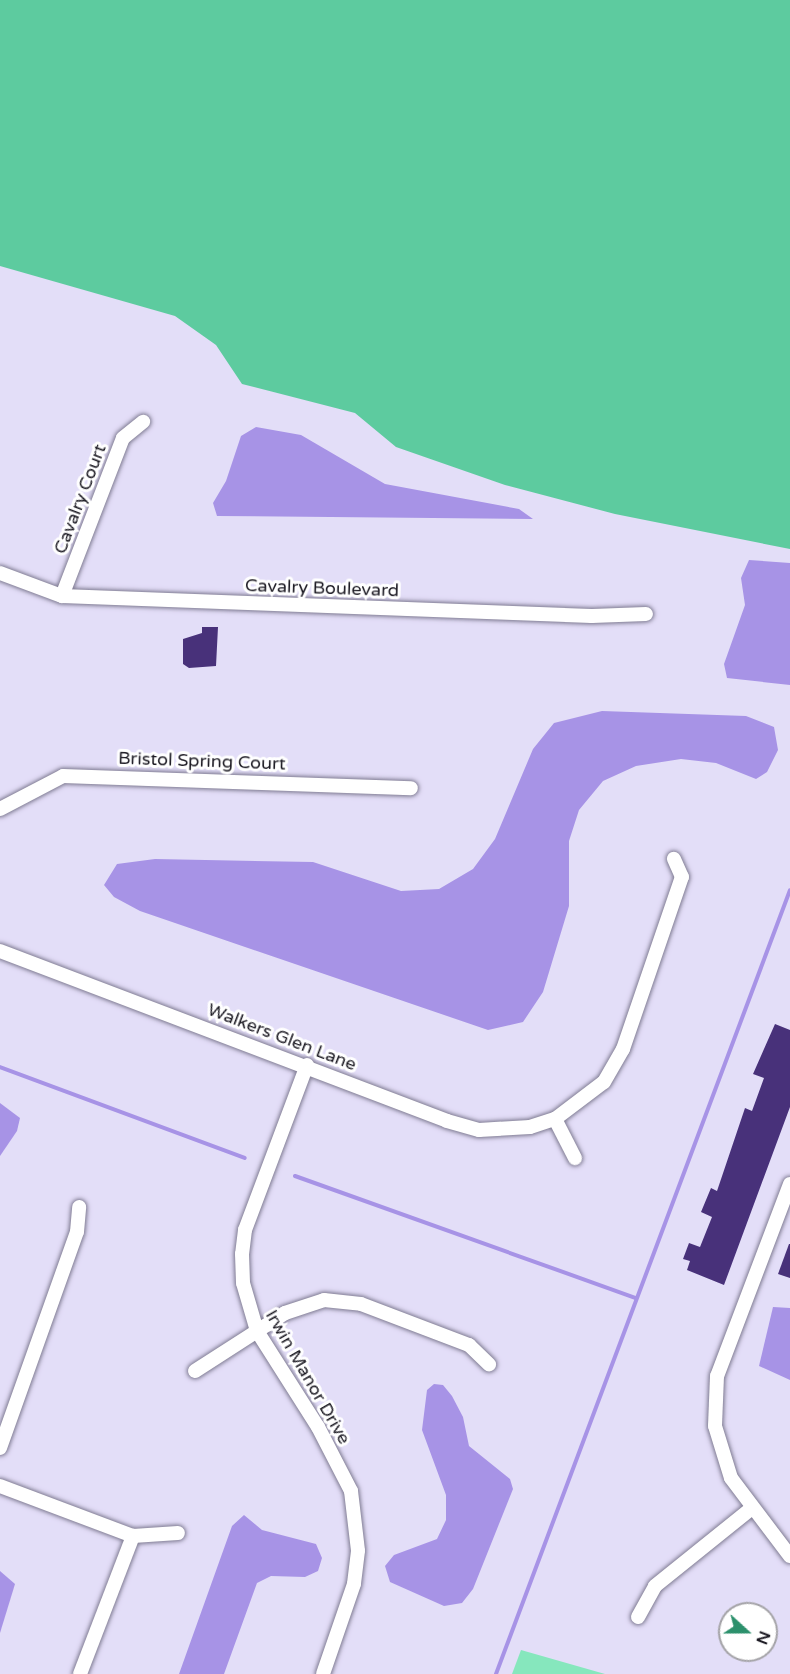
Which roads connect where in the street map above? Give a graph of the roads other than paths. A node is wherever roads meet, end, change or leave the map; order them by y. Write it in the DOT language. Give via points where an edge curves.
graph roads {
  1 [pos="143,422"];
  2 [pos="0,573"];
  3 [pos="62,596"];
  4 [pos="646,614"];
  5 [pos="411,788"];
  6 [pos="0,809"];
  7 [pos="674,859"];
  8 [pos="0,951"];
  9 [pos="307,1065"];
  10 [pos="555,1119"];
  11 [pos="575,1158"];
  12 [pos="790,1184"];
  13 [pos="79,1207"];
  14 [pos="786,1208"];
  15 [pos="257,1331"];
  16 [pos="489,1364"];
  17 [pos="195,1371"];
  18 [pos="0,1448"];
  19 [pos="0,1486"];
  20 [pos="752,1509"];
  21 [pos="178,1533"];
  22 [pos="133,1536"];
  23 [pos="790,1556"];
  24 [pos="638,1617"];
  25 [pos="80,1674"];
  26 [pos="323,1674"];
  1 -- 3 [label="street, Cavalry Court" via="123,438"];
  2 -- 3 [label="street, Cavalry Boulevard"];
  3 -- 4 [label="street, Cavalry Boulevard" via="592,616"];
  5 -- 6 [label="street, Bristol Spring Court" via="63,776"];
  7 -- 10 [label="street" via="682,877 623,1049 604,1082"];
  8 -- 9 [label="street, Walkers Glen Lane"];
  9 -- 10 [label="street, Walkers Glen Lane" via="479,1130 530,1127"];
  9 -- 15 [label="street, Irwin Manor Drive" via="243,1239 243,1283"];
  10 -- 11 [label="street"];
  12 -- 14 [label="street"];
  13 -- 18 [label="street" via="77,1232"];
  14 -- 20 [label="street" via="725,1352 716,1391 721,1457"];
  15 -- 16 [label="street" via="300,1305 336,1299 361,1304 470,1345"];
  15 -- 17 [label="street"];
  15 -- 26 [label="street, Irwin Manor Drive" via="318,1427 351,1491 358,1551 354,1584"];
  19 -- 22 [label="street"];
  20 -- 23 [label="street"];
  20 -- 24 [label="street" via="655,1586"];
  21 -- 22 [label="street"];
  22 -- 25 [label="street"];
}
